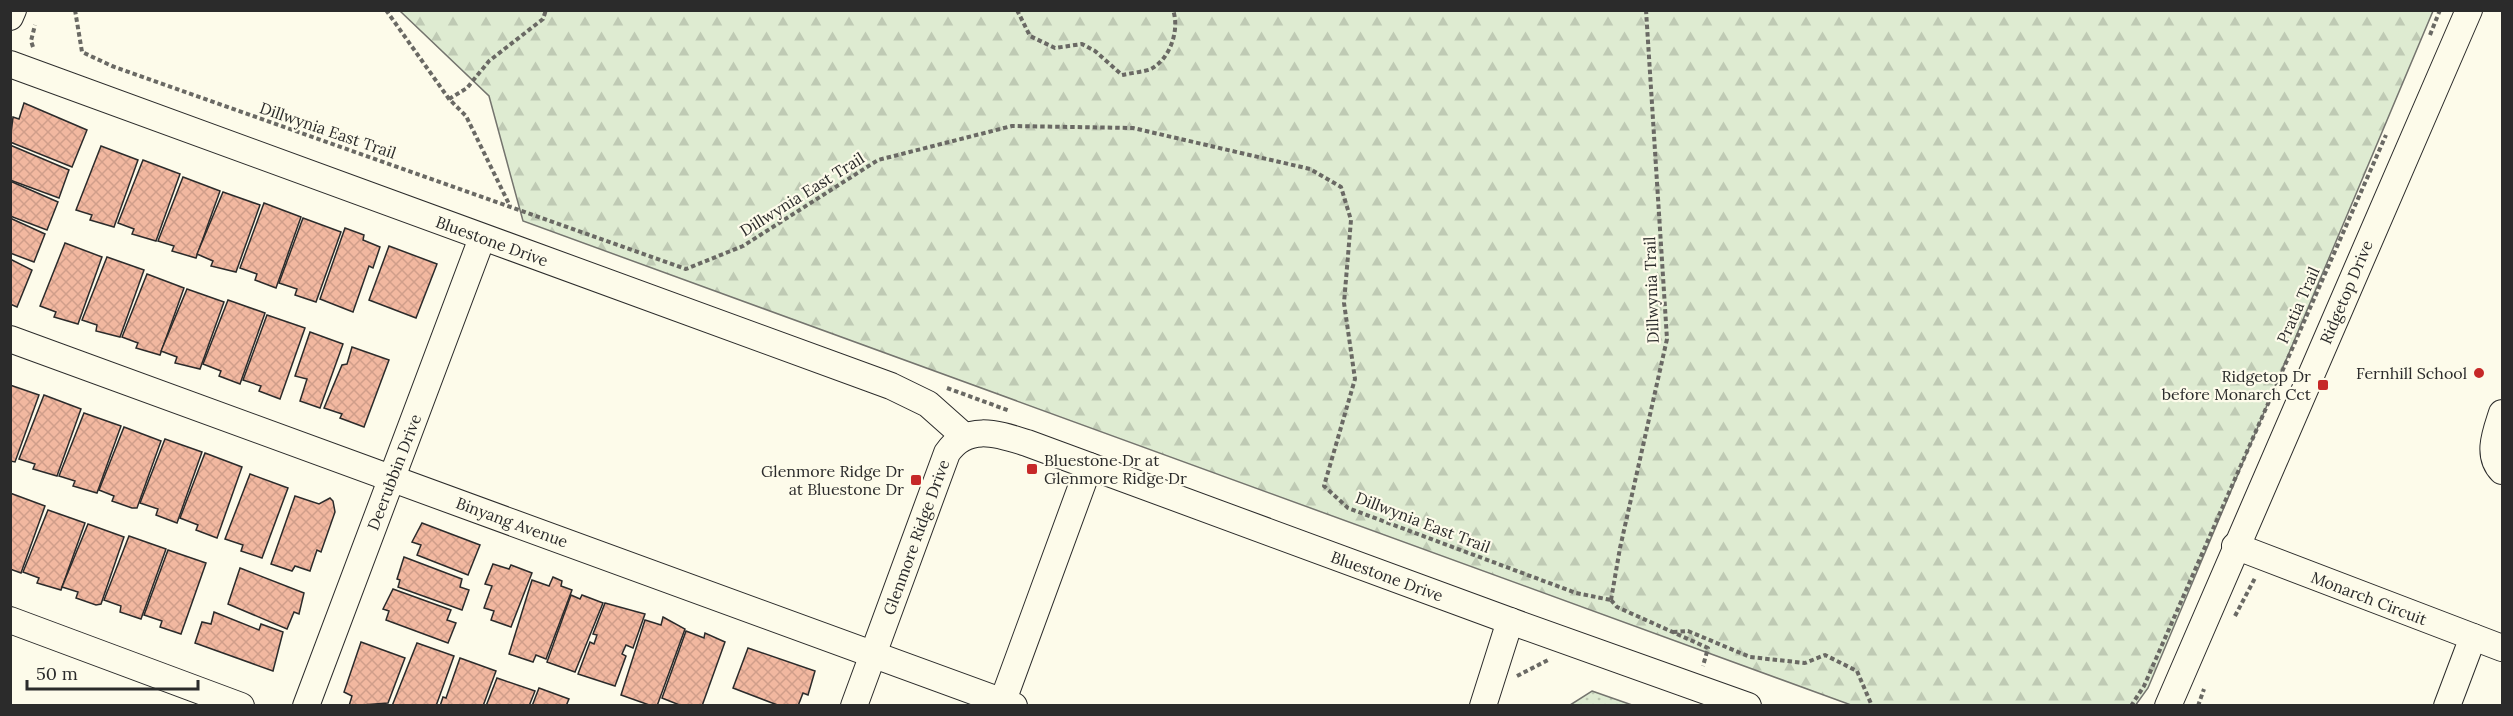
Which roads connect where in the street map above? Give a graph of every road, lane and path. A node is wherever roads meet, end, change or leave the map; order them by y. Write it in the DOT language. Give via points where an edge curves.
graph roads {
  1 [pos="13,10"];
  2 [pos="75,10"];
  3 [pos="386,10"];
  4 [pos="546,10"];
  5 [pos="1017,10"];
  6 [pos="1173,10"];
  7 [pos="1646,10"];
  8 [pos="2440,10"];
  9 [pos="2469,10"];
  10 [pos="10,17"];
  11 [pos="2428,38"];
  12 [pos="10,64"];
  13 [pos="449,99"];
  14 [pos="2387,132"];
  15 [pos="510,207"];
  16 [pos="482,238"];
  17 [pos="10,339"];
  18 [pos="2502,413"];
  19 [pos="964,436"];
  20 [pos="1089,466"];
  21 [pos="2502,471"];
  22 [pos="392,477"];
  23 [pos="2235,546"];
  24 [pos="2263,557"];
  25 [pos="1611,600"];
  26 [pos="10,620"];
  27 [pos="1510,621"];
  28 [pos="2233,621"];
  29 [pos="1673,632"];
  30 [pos="2473,637"];
  31 [pos="2502,648"];
  32 [pos="873,655"];
  33 [pos="1558,664"];
  34 [pos="1511,678"];
  35 [pos="1696,686"];
  36 [pos="2205,686"];
  37 [pos="1006,704"];
  38 [pos="241,705"];
  39 [pos="306,705"];
  40 [pos="854,705"];
  41 [pos="1483,705"];
  42 [pos="1748,705"];
  43 [pos="1872,705"];
  44 [pos="2130,705"];
  45 [pos="2168,705"];
  46 [pos="2198,705"];
  47 [pos="2447,705"];
  1 -- 10 [label="street"];
  2 -- 15 [label="path, Dillwynia East Trail" via="82,52 112,66"];
  3 -- 13 [label="path"];
  4 -- 13 [label="path" via="543,19 489,61 467,88"];
  5 -- 6 [label="path" via="1030,36 1054,48 1082,44 1122,75 1151,68 1170,49 1177,20"];
  7 -- 25 [label="path, Dillwynia Trail" via="1667,339"];
  8 -- 11 [label="path"];
  9 -- 23 [label="street, Ridgetop Drive"];
  12 -- 16 [label="street, Bluestone Drive"];
  13 -- 15 [label="path" via="466,116"];
  14 -- 44 [label="path, Pratia Trail" via="2144,686"];
  15 -- 25 [label="path, Dillwynia East Trail" via="686,269 743,246 878,160 1012,126 1133,128 1310,169 1341,187 1351,220 1344,303 1354,379 1324,486 1348,508 1576,593"];
  16 -- 19 [label="street, Bluestone Drive" via="912,394"];
  16 -- 22 [label="street, Deerubbin Drive"];
  17 -- 22 [label="street, Binyang Avenue"];
  18 -- 21 [label="street" via="2493,450"];
  19 -- 20 [label="street, Bluestone Drive" via="988,433"];
  19 -- 32 [label="street, Glenmore Ridge Drive" via="947,453"];
  20 -- 27 [label="street, Bluestone Drive"];
  20 -- 37 [label="street"];
  22 -- 32 [label="street, Binyang Avenue"];
  22 -- 39 [label="street, Deerubbin Drive"];
  23 -- 24 [label="street, Monarch Circuit"];
  23 -- 45 [label="street, Ridgetop Drive"];
  24 -- 28 [label="path"];
  24 -- 30 [label="street, Monarch Circuit"];
  25 -- 29 [label="path" via="1617,607"];
  26 -- 38 [label="street"];
  27 -- 35 [label="street, Bluestone Drive"];
  27 -- 41 [label="street"];
  29 -- 35 [label="path" via="1708,648"];
  29 -- 43 [label="path" via="1688,631 1750,657 1804,663 1825,655 1857,671"];
  30 -- 31 [label="street, Monarch Circuit"];
  30 -- 47 [label="street"];
  32 -- 37 [label="street, Binyang Avenue"];
  32 -- 40 [label="street, Glenmore Ridge Drive"];
  33 -- 34 [label="path" via="1548,660"];
  35 -- 42 [label="street, Bluestone Drive"];
  36 -- 46 [label="path"];
}
